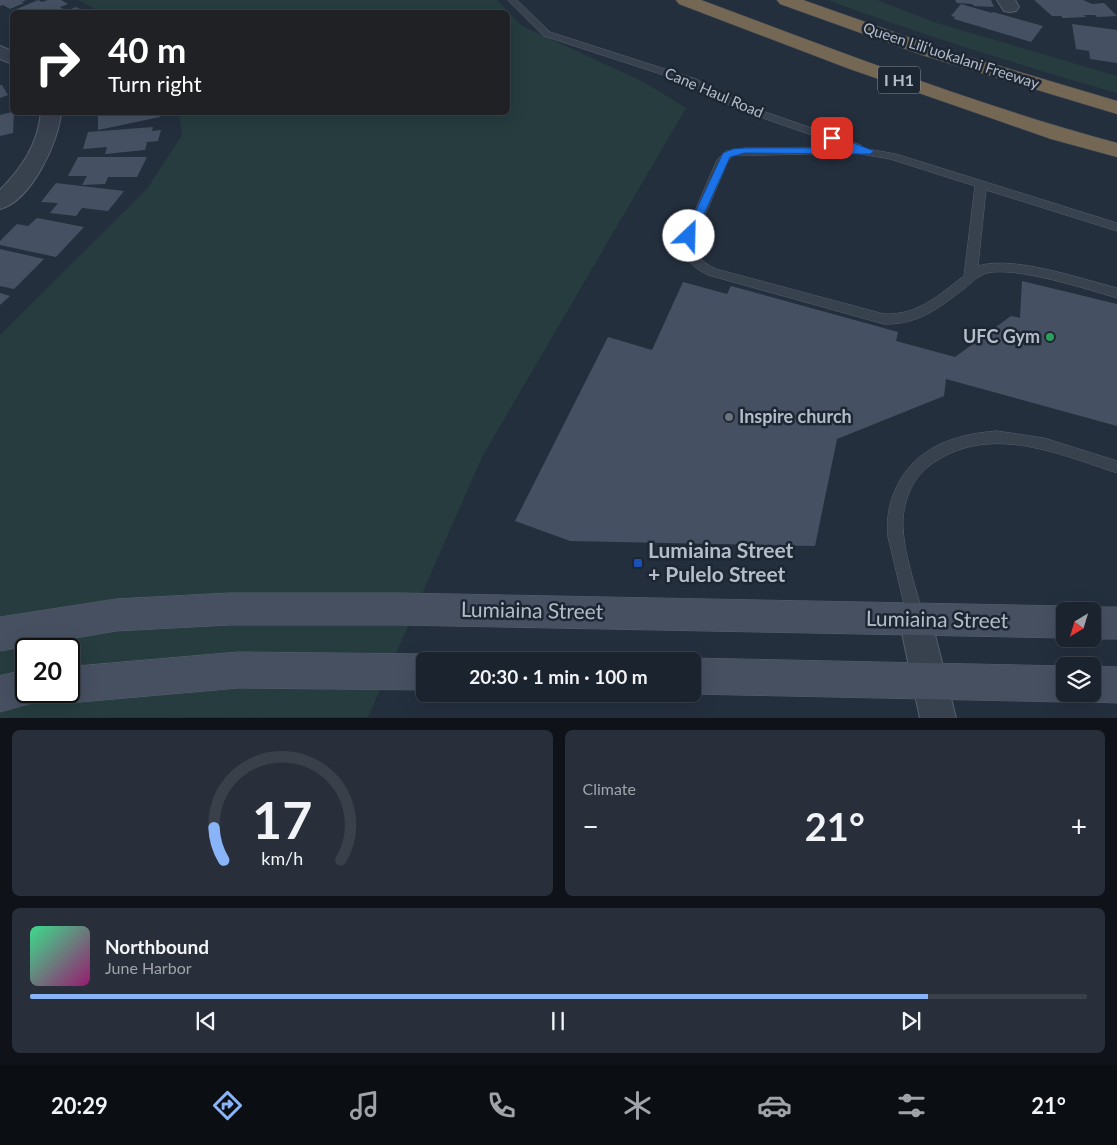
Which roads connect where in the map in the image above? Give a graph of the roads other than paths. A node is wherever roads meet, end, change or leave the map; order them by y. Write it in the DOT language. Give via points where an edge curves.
graph roads {
  1 [pos="512,0"];
  2 [pos="685,0"];
  3 [pos="786,0"];
  4 [pos="1117,108"];
  5 [pos="51,115"];
  6 [pos="1117,150"];
  7 [pos="870,151"];
  8 [pos="982,184"];
  9 [pos="0,202"];
  10 [pos="1117,227"];
  11 [pos="970,278"];
  12 [pos="1117,293"];
  13 [pos="1117,467"];
  14 [pos="915,619"];
  15 [pos="1056,622"];
  16 [pos="1101,623"];
  17 [pos="1117,623"];
  18 [pos="0,634"];
  19 [pos="416,672"];
  20 [pos="701,676"];
  21 [pos="930,681"];
  22 [pos="80,684"];
  23 [pos="1056,684"];
  24 [pos="1101,684"];
  25 [pos="1117,685"];
  26 [pos="15,691"];
  27 [pos="0,694"];
  28 [pos="938,718"];
  1 -- 7 [label="lane, Cane Haul Road" via="547,34 692,81 738,106"];
  2 -- 6 [label="highway, I H1" via="854,64 1059,134"];
  3 -- 4 [label="highway, Queen Liliʻuokalani Freeway / I H1" via="932,52"];
  5 -- 9 [label="street" via="40,154"];
  7 -- 8 [label="lane"];
  7 -- 11 [label="lane" via="730,153 723,160 688,239 690,256 712,272 893,320 918,316"];
  8 -- 10 [label="lane"];
  8 -- 11 [label="lane"];
  11 -- 12 [label="lane" via="983,269 1016,269"];
  13 -- 14 [label="lane" via="1018,438 986,438 959,443 929,456 911,473 901,489 895,524"];
  14 -- 15 [label="main road, Lumiaina Street"];
  14 -- 18 [label="main road, Lumiaina Street" via="410,609 229,609 116,615"];
  14 -- 21 [label="street"];
  16 -- 17 [label="main road"];
  19 -- 22 [label="main road" via="239,670"];
  20 -- 21 [label="main road"];
  21 -- 23 [label="main road"];
  21 -- 28 [label="street"];
  24 -- 25 [label="main road"];
  26 -- 27 [label="main road"];
}
